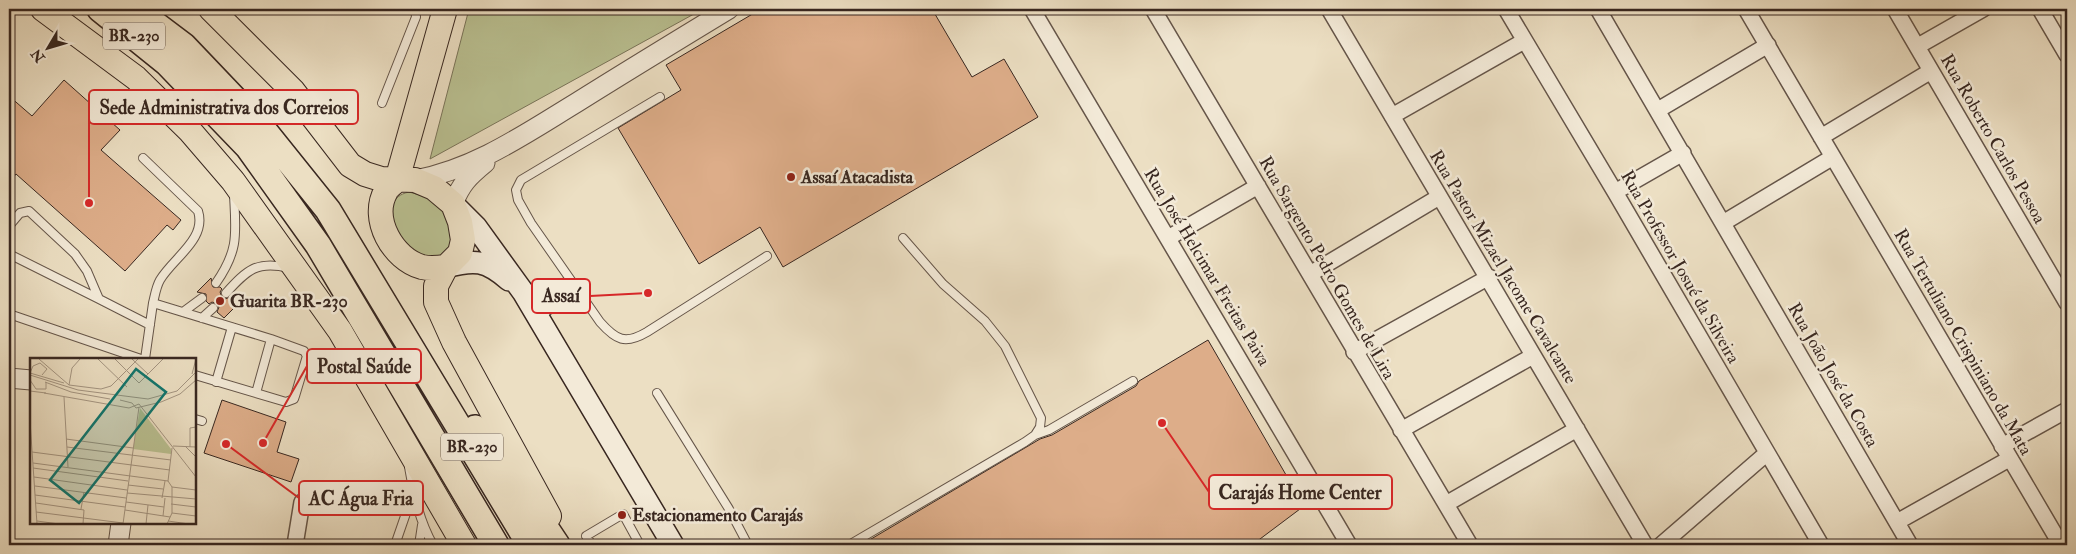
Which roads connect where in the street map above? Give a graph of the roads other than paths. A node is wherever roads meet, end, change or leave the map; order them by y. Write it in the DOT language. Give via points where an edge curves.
graph roads {
  1 [pos="43,9"];
  2 [pos="100,9"];
  3 [pos="135,9"];
  4 [pos="210,9"];
  5 [pos="415,9"];
  6 [pos="445,9"];
  7 [pos="730,9"];
  8 [pos="1032,9"];
  9 [pos="1152,9"];
  10 [pos="1329,9"];
  11 [pos="1506,9"];
  12 [pos="1598,9"];
  13 [pos="1746,9"];
  14 [pos="1895,9"];
  15 [pos="1983,9"];
  16 [pos="2040,9"];
  17 [pos="1524,41"];
  18 [pos="1768,45"];
  19 [pos="1918,46"];
  20 [pos="2067,56"];
  21 [pos="1931,71"];
  22 [pos="660,97"];
  23 [pos="382,103"];
  24 [pos="1658,110"];
  25 [pos="1392,116"];
  26 [pos="1821,136"];
  27 [pos="510,144"];
  28 [pos="1683,152"];
  29 [pos="1833,157"];
  30 [pos="143,158"];
  31 [pos="406,180"];
  32 [pos="233,181"];
  33 [pos="1258,186"];
  34 [pos="1615,192"];
  35 [pos="1440,197"];
  36 [pos="453,204"];
  37 [pos="1723,223"];
  38 [pos="9,226"];
  39 [pos="903,238"];
  40 [pos="1168,238"];
  41 [pos="9,254"];
  42 [pos="767,256"];
  43 [pos="446,267"];
  44 [pos="225,269"];
  45 [pos="297,270"];
  46 [pos="1310,274"];
  47 [pos="1488,277"];
  48 [pos="570,279"];
  49 [pos="238,280"];
  50 [pos="216,283"];
  51 [pos="579,290"];
  52 [pos="226,293"];
  53 [pos="99,298"];
  54 [pos="202,298"];
  55 [pos="153,303"];
  56 [pos="2067,303"];
  57 [pos="530,304"];
  58 [pos="213,308"];
  59 [pos="183,312"];
  60 [pos="9,314"];
  61 [pos="202,318"];
  62 [pos="150,325"];
  63 [pos="232,327"];
  64 [pos="272,338"];
  65 [pos="413,349"];
  66 [pos="1354,352"];
  67 [pos="1533,356"];
  68 [pos="138,358"];
  69 [pos="146,358"];
  70 [pos="196,375"];
  71 [pos="9,378"];
  72 [pos="30,380"];
  73 [pos="1133,381"];
  74 [pos="216,382"];
  75 [pos="400,383"];
  76 [pos="256,393"];
  77 [pos="656,393"];
  78 [pos="2067,410"];
  79 [pos="1577,429"];
  80 [pos="1401,430"];
  81 [pos="1035,435"];
  82 [pos="406,445"];
  83 [pos="1767,453"];
  84 [pos="2005,453"];
  85 [pos="413,493"];
  86 [pos="302,502"];
  87 [pos="1446,504"];
  88 [pos="1897,522"];
  89 [pos="121,524"];
  90 [pos="422,525"];
  91 [pos="118,545"];
  92 [pos="295,545"];
  93 [pos="395,545"];
  94 [pos="419,545"];
  95 [pos="433,545"];
  96 [pos="464,545"];
  97 [pos="479,545"];
  98 [pos="496,545"];
  99 [pos="530,545"];
  100 [pos="557,545"];
  101 [pos="565,545"];
  102 [pos="592,545"];
  103 [pos="640,545"];
  104 [pos="673,545"];
  105 [pos="748,545"];
  106 [pos="849,545"];
  107 [pos="1349,545"];
  108 [pos="1470,545"];
  109 [pos="1645,545"];
  110 [pos="1661,545"];
  111 [pos="1821,545"];
  112 [pos="1910,545"];
  113 [pos="2061,545"];
  1 -- 32 [label="main road" via="136,78 190,131"];
  2 -- 75 [label="highway, BR-230" via="167,63 248,147 304,224"];
  3 -- 65 [label="highway, BR-230" via="184,46 263,129 328,210"];
  4 -- 31 [label="main road" via="293,91 350,165 381,179"];
  5 -- 23 [label="lane" via="416,16"];
  6 -- 31 [label="main road"];
  7 -- 27 [label="street"];
  8 -- 40 [label="street, Rua José Helcimar Freitas Paiva"];
  9 -- 33 [label="street, Rua Sargento Pedro Gomes de Lira"];
  10 -- 25 [label="street, Rua Pastor Mizael Jacome Cavalcante"];
  11 -- 17 [label="street, Rua Professor Josué da Silveira"];
  12 -- 24 [label="street, Rua João José da Costa"];
  13 -- 18 [label="street, Rua Tertuliano Crispiniano da Mata"];
  14 -- 19 [label="street, Rua Roberto Carlos Pessoa"];
  15 -- 19 [label="street"];
  16 -- 20 [label="street"];
  17 -- 25 [label="street"];
  17 -- 34 [label="street, Rua Professor Josué da Silveira"];
  18 -- 24 [label="street"];
  18 -- 26 [label="street, Rua Tertuliano Crispiniano da Mata"];
  19 -- 21 [label="street, Rua Roberto Carlos Pessoa"];
  21 -- 26 [label="street"];
  21 -- 56 [label="street, Rua Roberto Carlos Pessoa"];
  22 -- 48 [label="lane" via="521,180 516,190 531,223"];
  24 -- 28 [label="street, Rua João José da Costa"];
  25 -- 35 [label="street, Rua Pastor Mizael Jacome Cavalcante"];
  26 -- 29 [label="street, Rua Tertuliano Crispiniano da Mata"];
  27 -- 31 [label="street" via="438,176"];
  27 -- 36 [label="street" via="466,179"];
  28 -- 34 [label="street"];
  28 -- 37 [label="street, Rua João José da Costa"];
  29 -- 37 [label="street"];
  29 -- 84 [label="street, Rua Tertuliano Crispiniano da Mata"];
  30 -- 55 [label="lane" via="198,211 201,218 199,231 160,280"];
  31 -- 36 [label="main road" via="434,188"];
  31 -- 43 [label="main road" via="386,191 382,208 383,229 408,260 421,267"];
  32 -- 44 [label="lane" via="236,234 233,252"];
  32 -- 45 [label="main road"];
  33 -- 40 [label="street"];
  33 -- 46 [label="street, Rua Sargento Pedro Gomes de Lira"];
  34 -- 83 [label="street, Rua Professor Josué da Silveira"];
  35 -- 46 [label="street"];
  35 -- 47 [label="street, Rua Pastor Mizael Jacome Cavalcante"];
  36 -- 43 [label="main road" via="463,240 460,253"];
  36 -- 57 [label="main road" via="476,227"];
  37 -- 88 [label="street, Rua João José da Costa"];
  38 -- 53 [label="lane" via="20,212 29,211 75,254"];
  39 -- 81 [label="lane" via="943,284 985,321 1006,346 1041,418"];
  40 -- 107 [label="street, Rua José Helcimar Freitas Paiva"];
  41 -- 53 [label="lane"];
  42 -- 51 [label="lane" via="634,339 624,340 611,335"];
  43 -- 57 [label="main road" via="477,262 496,270"];
  43 -- 101 [label="main road" via="436,286 436,302 454,342"];
  44 -- 49 [label="lane"];
  44 -- 50 [label="lane"];
  45 -- 49 [label="lane" via="271,264 255,268"];
  45 -- 82 [label="main road" via="340,332"];
  46 -- 66 [label="street, Rua Sargento Pedro Gomes de Lira"];
  47 -- 66 [label="street"];
  47 -- 67 [label="street, Rua Pastor Mizael Jacome Cavalcante"];
  48 -- 51 [label="lane"];
  48 -- 57 [label="lane"];
  49 -- 52 [label="lane"];
  51 -- 57 [label="lane"];
  53 -- 62 [label="lane"];
  54 -- 59 [label="lane"];
  55 -- 59 [label="lane"];
  55 -- 62 [label="lane"];
  57 -- 104 [label="main road"];
  58 -- 61 [label="lane"];
  59 -- 61 [label="lane"];
  60 -- 68 [label="lane"];
  61 -- 63 [label="lane"];
  62 -- 69 [label="lane"];
  63 -- 64 [label="lane"];
  63 -- 74 [label="lane"];
  64 -- 76 [label="lane"];
  64 -- 76 [label="lane" via="304,351 307,362 294,399 286,402"];
  65 -- 99 [label="highway, BR-230"];
  65 -- 100 [label="highway" via="495,452"];
  66 -- 80 [label="street, Rua Sargento Pedro Gomes de Lira"];
  67 -- 79 [label="street, Rua Pastor Mizael Jacome Cavalcante"];
  67 -- 80 [label="street"];
  70 -- 74 [label="lane"];
  71 -- 72 [label="street"];
  73 -- 81 [label="lane"];
  74 -- 76 [label="lane"];
  75 -- 97 [label="highway"];
  75 -- 98 [label="highway, BR-230"];
  77 -- 105 [label="lane"];
  78 -- 84 [label="street"];
  79 -- 87 [label="street"];
  79 -- 109 [label="street, Rua Pastor Mizael Jacome Cavalcante"];
  80 -- 87 [label="street, Rua Sargento Pedro Gomes de Lira"];
  81 -- 106 [label="lane"];
  82 -- 85 [label="lane"];
  82 -- 96 [label="main road"];
  83 -- 110 [label="street"];
  83 -- 111 [label="street, Rua Professor Josué da Silveira"];
  84 -- 88 [label="street"];
  84 -- 113 [label="street, Rua Tertuliano Crispiniano da Mata"];
  85 -- 90 [label="lane"];
  85 -- 93 [label="lane"];
  86 -- 92 [label="street"];
  87 -- 108 [label="street, Rua Sargento Pedro Gomes de Lira"];
  88 -- 112 [label="street, Rua João José da Costa"];
  89 -- 91 [label="street"];
  90 -- 94 [label="lane"];
  90 -- 95 [label="lane"];
  102 -- 103 [label="lane" via="586,536 623,514"];
}
